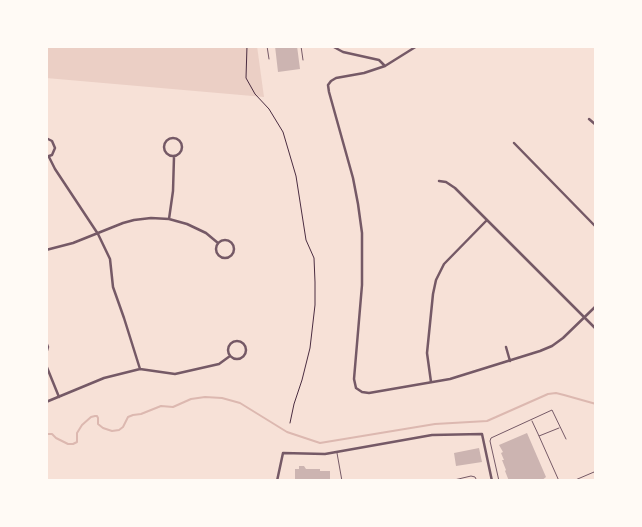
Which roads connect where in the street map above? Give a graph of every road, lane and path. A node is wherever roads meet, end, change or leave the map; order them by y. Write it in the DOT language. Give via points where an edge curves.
graph roads {
  1 [pos="247,46"];
  2 [pos="267,46"];
  3 [pos="301,46"];
  4 [pos="332,46"];
  5 [pos="417,46"];
  6 [pos="269,59"];
  7 [pos="303,60"];
  8 [pos="385,66"];
  9 [pos="589,119"];
  10 [pos="596,125"];
  11 [pos="46,138"];
  12 [pos="514,143"];
  13 [pos="47,157"];
  14 [pos="174,157"];
  15 [pos="439,181"];
  16 [pos="169,219"];
  17 [pos="487,220"];
  18 [pos="596,227"];
  19 [pos="98,234"];
  20 [pos="218,243"];
  21 [pos="46,250"];
  22 [pos="596,306"];
  23 [pos="584,317"];
  24 [pos="596,329"];
  25 [pos="46,342"];
  26 [pos="506,347"];
  27 [pos="46,354"];
  28 [pos="230,356"];
  29 [pos="510,361"];
  30 [pos="46,365"];
  31 [pos="140,369"];
  32 [pos="431,382"];
  33 [pos="59,397"];
  34 [pos="46,402"];
  35 [pos="531,420"];
  36 [pos="290,423"];
  37 [pos="560,428"];
  38 [pos="539,436"];
  39 [pos="566,440"];
  40 [pos="337,452"];
  41 [pos="596,476"];
  42 [pos="277,481"];
  43 [pos="342,481"];
  44 [pos="450,481"];
  45 [pos="477,481"];
  46 [pos="492,481"];
  47 [pos="499,481"];
  48 [pos="559,481"];
  49 [pos="574,481"];
  1 -- 36 [label="path" via="246,78 283,132 296,176 306,240 314,258 310,348"];
  2 -- 6 [label="lane"];
  3 -- 7 [label="lane"];
  4 -- 8 [label="street" via="343,52 379,60"];
  5 -- 8 [label="street"];
  8 -- 32 [label="street" via="329,82 354,184 362,233 362,285 354,384 359,391 367,393"];
  9 -- 10 [label="street"];
  11 -- 13 [label="street" via="55,148"];
  12 -- 18 [label="street"];
  13 -- 19 [label="street"];
  14 -- 14 [label="street" via="180,154 182,146 180,140 171,138 166,141 164,150"];
  14 -- 16 [label="street"];
  15 -- 17 [label="street" via="455,188"];
  16 -- 19 [label="street" via="134,220"];
  16 -- 20 [label="street" via="192,226"];
  17 -- 23 [label="street"];
  17 -- 32 [label="street" via="444,264 436,280 428,349"];
  19 -- 21 [label="street"];
  19 -- 31 [label="street" via="110,259 112,287"];
  20 -- 20 [label="street" via="216,251 219,256 228,258 233,255 232,243 227,240"];
  22 -- 23 [label="street"];
  23 -- 24 [label="street"];
  23 -- 29 [label="street" via="556,344"];
  25 -- 27 [label="street"];
  26 -- 29 [label="street"];
  28 -- 28 [label="street" via="236,359 243,357 246,351 244,344 238,341 231,343"];
  28 -- 31 [label="street" via="219,364 175,374"];
  29 -- 32 [label="street"];
  30 -- 33 [label="street"];
  31 -- 33 [label="street" via="104,378"];
  33 -- 34 [label="street"];
  35 -- 37 [label="lane" via="552,410"];
  35 -- 38 [label="lane"];
  35 -- 47 [label="lane" via="491,438"];
  37 -- 38 [label="lane"];
  37 -- 39 [label="lane"];
  38 -- 48 [label="lane"];
  40 -- 42 [label="street" via="283,453"];
  40 -- 43 [label="lane"];
  40 -- 46 [label="street" via="432,436 482,434"];
  41 -- 49 [label="lane" via="594,472"];
  44 -- 45 [label="lane" via="471,476"];
}
